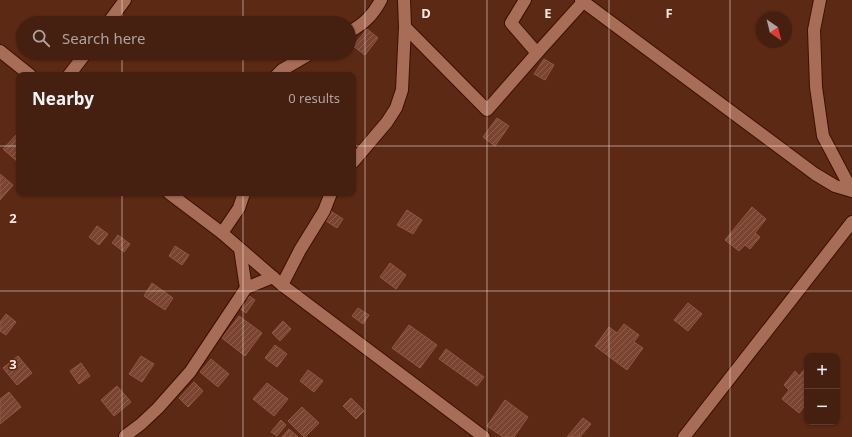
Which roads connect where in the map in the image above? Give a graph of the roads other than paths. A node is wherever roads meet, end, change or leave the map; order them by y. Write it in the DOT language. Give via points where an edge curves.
graph roads {
  1 [pos="125,0"];
  2 [pos="381,0"];
  3 [pos="404,0"];
  4 [pos="525,0"];
  5 [pos="820,0"];
  6 [pos="582,1"];
  7 [pos="113,16"];
  8 [pos="406,27"];
  9 [pos="356,28"];
  10 [pos="0,51"];
  11 [pos="537,53"];
  12 [pos="81,60"];
  13 [pos="299,60"];
  14 [pos="26,72"];
  15 [pos="71,72"];
  16 [pos="280,72"];
  17 [pos="356,158"];
  18 [pos="852,191"];
  19 [pos="173,196"];
  20 [pos="243,196"];
  21 [pos="330,196"];
  22 [pos="852,222"];
  23 [pos="222,233"];
  24 [pos="240,249"];
  25 [pos="278,281"];
  26 [pos="246,288"];
  27 [pos="125,436"];
  28 [pos="484,437"];
  29 [pos="684,437"];
  1 -- 7 [label="street"];
  2 -- 9 [label="street" via="370,18"];
  3 -- 8 [label="street"];
  4 -- 11 [label="street" via="511,22"];
  5 -- 18 [label="street" via="814,30 816,87 823,136"];
  6 -- 11 [label="street"];
  6 -- 18 [label="street" via="815,174 835,186"];
  8 -- 11 [label="street" via="487,110"];
  8 -- 17 [label="street" via="402,90 396,108"];
  10 -- 14 [label="street"];
  12 -- 15 [label="street"];
  13 -- 16 [label="street"];
  19 -- 23 [label="street"];
  20 -- 23 [label="street" via="239,208"];
  21 -- 25 [label="street" via="324,211"];
  22 -- 29 [label="street"];
  23 -- 24 [label="street"];
  24 -- 25 [label="street"];
  24 -- 26 [label="street"];
  25 -- 26 [label="street"];
  25 -- 28 [label="street"];
  26 -- 27 [label="street" via="190,372 158,408"];
}
